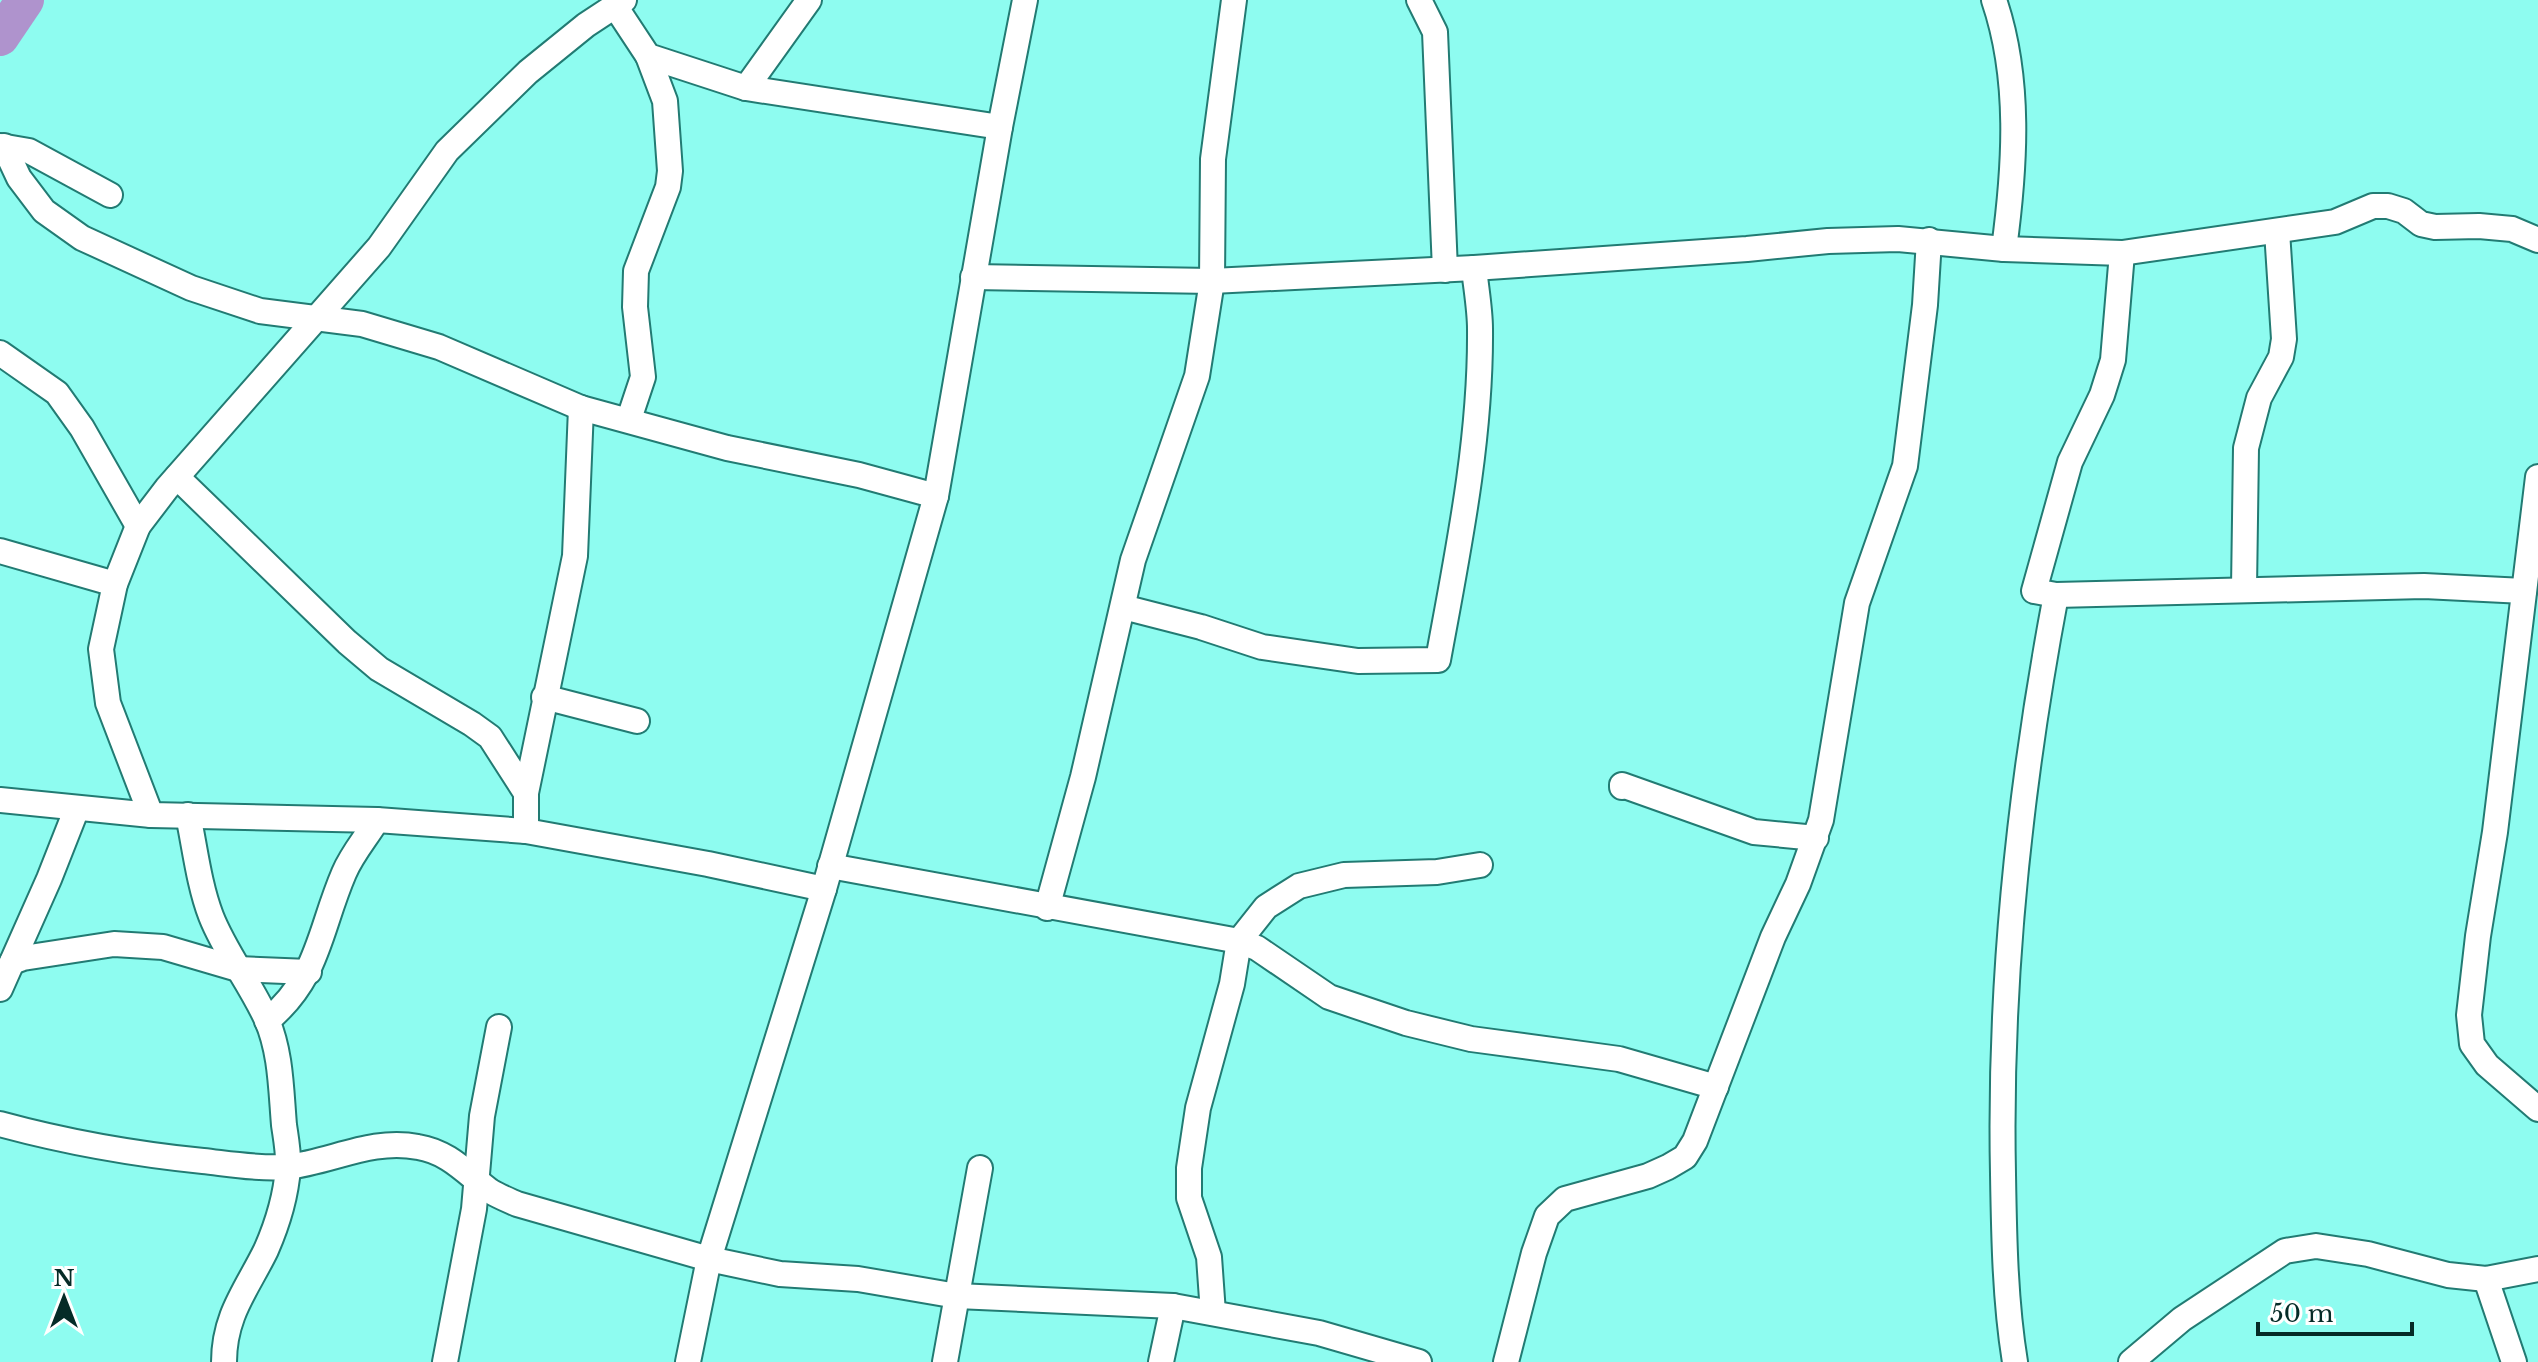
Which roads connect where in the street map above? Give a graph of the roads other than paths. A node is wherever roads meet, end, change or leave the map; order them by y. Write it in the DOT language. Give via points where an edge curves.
graph roads {
  1 [pos="809,0"];
  2 [pos="1025,0"];
  3 [pos="1234,0"];
  4 [pos="1419,0"];
  5 [pos="1994,0"];
  6 [pos="620,3"];
  7 [pos="648,56"];
  8 [pos="746,88"];
  9 [pos="1000,127"];
  10 [pos="2,146"];
  11 [pos="110,195"];
  12 [pos="2277,231"];
  13 [pos="1929,240"];
  14 [pos="2538,240"];
  15 [pos="2004,249"];
  16 [pos="2122,253"];
  17 [pos="1474,268"];
  18 [pos="1445,270"];
  19 [pos="973,277"];
  20 [pos="1212,281"];
  21 [pos="313,319"];
  22 [pos="0,353"];
  23 [pos="581,408"];
  24 [pos="629,419"];
  25 [pos="177,477"];
  26 [pos="2538,477"];
  27 [pos="936,496"];
  28 [pos="138,526"];
  29 [pos="0,551"];
  30 [pos="115,584"];
  31 [pos="2244,589"];
  32 [pos="2524,591"];
  33 [pos="2056,595"];
  34 [pos="1123,607"];
  35 [pos="544,697"];
  36 [pos="637,721"];
  37 [pos="1622,787"];
  38 [pos="526,793"];
  39 [pos="0,800"];
  40 [pos="77,808"];
  41 [pos="151,815"];
  42 [pos="188,815"];
  43 [pos="377,820"];
  44 [pos="526,831"];
  45 [pos="1816,838"];
  46 [pos="1480,865"];
  47 [pos="827,877"];
  48 [pos="1047,908"];
  49 [pos="1239,941"];
  50 [pos="12,962"];
  51 [pos="238,969"];
  52 [pos="309,972"];
  53 [pos="0,989"];
  54 [pos="267,1021"];
  55 [pos="499,1027"];
  56 [pos="1716,1087"];
  57 [pos="2538,1109"];
  58 [pos="0,1124"];
  59 [pos="289,1167"];
  60 [pos="980,1168"];
  61 [pos="477,1179"];
  62 [pos="709,1259"];
  63 [pos="2538,1269"];
  64 [pos="2486,1279"];
  65 [pos="957,1296"];
  66 [pos="1173,1306"];
  67 [pos="1213,1313"];
  68 [pos="224,1362"];
  69 [pos="445,1362"];
  70 [pos="688,1362"];
  71 [pos="945,1362"];
  72 [pos="1161,1362"];
  73 [pos="1419,1362"];
  74 [pos="1506,1362"];
  75 [pos="2015,1362"];
  76 [pos="2131,1362"];
  77 [pos="2514,1362"];
  1 -- 8 [label="street"];
  2 -- 9 [label="street"];
  3 -- 20 [label="street" via="1213,159"];
  4 -- 18 [label="street" via="1435,32"];
  5 -- 15 [label="street" via="2010,65 2013,131"];
  6 -- 7 [label="street"];
  6 -- 21 [label="street" via="586,25 480,117 447,151 379,247"];
  7 -- 8 [label="street"];
  7 -- 24 [label="street" via="665,101 670,171 636,271 643,377"];
  8 -- 9 [label="street"];
  9 -- 19 [label="street"];
  10 -- 11 [label="street" via="29,151"];
  10 -- 21 [label="street" via="44,211 82,238 191,288 260,311"];
  12 -- 14 [label="street" via="2388,206 2421,224 2512,229"];
  12 -- 16 [label="street"];
  12 -- 31 [label="street" via="2284,339 2281,357 2259,398 2246,448"];
  13 -- 15 [label="street"];
  13 -- 17 [label="street" via="1828,241"];
  13 -- 45 [label="street" via="1905,466 1857,603"];
  15 -- 16 [label="street"];
  16 -- 33 [label="street" via="2113,360 2070,462 2034,591"];
  17 -- 18 [label="street"];
  17 -- 34 [label="street" via="1480,328 1477,408 1438,660 1358,661 1262,647"];
  18 -- 20 [label="street"];
  19 -- 20 [label="street"];
  19 -- 27 [label="street"];
  20 -- 34 [label="street" via="1197,376 1133,560"];
  21 -- 23 [label="street" via="362,324 439,347"];
  21 -- 25 [label="street"];
  22 -- 28 [label="street" via="57,393"];
  23 -- 24 [label="street"];
  23 -- 35 [label="street" via="575,556"];
  24 -- 27 [label="street" via="727,448"];
  25 -- 28 [label="street"];
  25 -- 38 [label="street" via="379,669 490,737"];
  26 -- 32 [label="street"];
  27 -- 47 [label="street"];
  28 -- 30 [label="street"];
  29 -- 30 [label="street"];
  30 -- 41 [label="street" via="101,649 108,703"];
  31 -- 32 [label="street" via="2424,586"];
  31 -- 33 [label="street"];
  32 -- 57 [label="street" via="2469,1015 2472,1044 2479,1055"];
  33 -- 75 [label="street" via="2023,808 2006,1004 2004,1208"];
  34 -- 48 [label="street"];
  35 -- 36 [label="street"];
  35 -- 38 [label="street"];
  37 -- 45 [label="street" via="1754,832"];
  38 -- 44 [label="street"];
  39 -- 40 [label="street"];
  40 -- 41 [label="street"];
  40 -- 50 [label="street"];
  41 -- 42 [label="street"];
  42 -- 43 [label="street"];
  42 -- 51 [label="street" via="210,913"];
  43 -- 44 [label="street"];
  43 -- 52 [label="street" via="343,873"];
  44 -- 47 [label="street" via="708,864"];
  45 -- 56 [label="street"];
  46 -- 49 [label="street" via="1344,875 1299,886 1266,907"];
  47 -- 48 [label="street"];
  47 -- 62 [label="street"];
  48 -- 49 [label="street"];
  49 -- 56 [label="street" via="1329,997 1406,1023 1471,1039 1619,1059"];
  49 -- 67 [label="street" via="1198,1108 1189,1168 1189,1198 1209,1257"];
  50 -- 51 [label="street" via="114,944 163,947"];
  50 -- 53 [label="street"];
  51 -- 52 [label="street"];
  51 -- 54 [label="street"];
  52 -- 54 [label="street" via="296,994"];
  54 -- 59 [label="street" via="276,1047"];
  55 -- 61 [label="street" via="482,1116"];
  56 -- 74 [label="street" via="1685,1157 1648,1176 1565,1199 1547,1216"];
  58 -- 59 [label="street" via="159,1157"];
  59 -- 61 [label="street" via="392,1145 442,1155"];
  59 -- 68 [label="street" via="265,1250 233,1311"];
  60 -- 65 [label="street"];
  61 -- 62 [label="street" via="517,1204"];
  61 -- 69 [label="street"];
  62 -- 65 [label="street" via="780,1274 858,1279"];
  62 -- 70 [label="street"];
  63 -- 64 [label="street"];
  64 -- 76 [label="street" via="2316,1246 2285,1251 2182,1319"];
  64 -- 77 [label="street"];
  65 -- 66 [label="street"];
  65 -- 71 [label="street"];
  66 -- 67 [label="street"];
  66 -- 72 [label="street"];
  67 -- 73 [label="street" via="1319,1333"];
}
